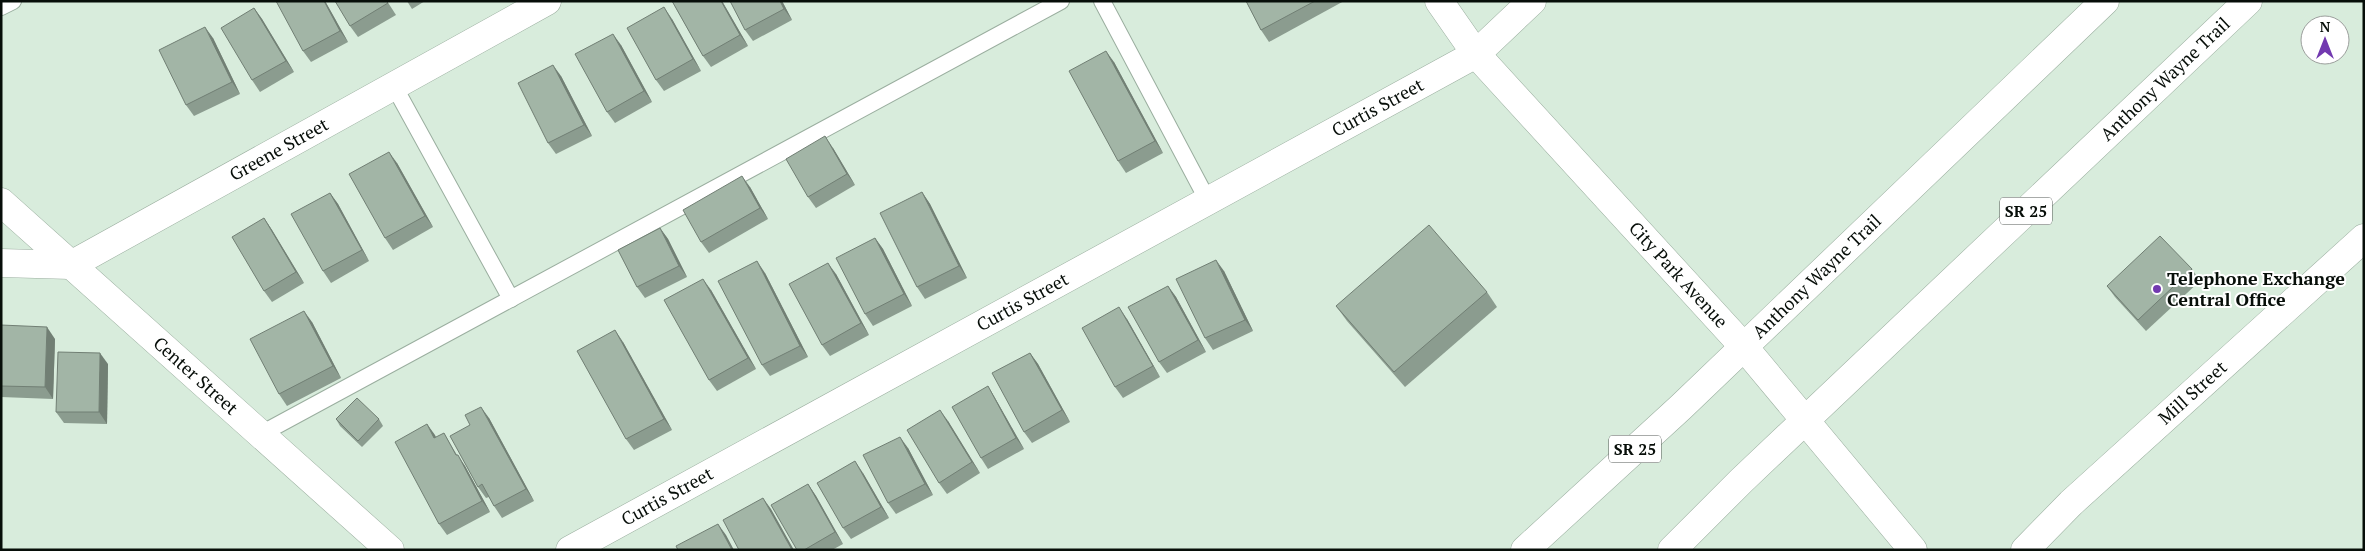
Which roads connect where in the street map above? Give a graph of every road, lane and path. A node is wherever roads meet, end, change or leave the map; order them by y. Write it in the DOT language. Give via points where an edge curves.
graph roads {
  1 [pos="12,1"];
  2 [pos="547,1"];
  3 [pos="1060,1"];
  4 [pos="1102,1"];
  5 [pos="1439,1"];
  6 [pos="1532,1"];
  7 [pos="2105,1"];
  8 [pos="2248,1"];
  9 [pos="1,7"];
  10 [pos="1476,54"];
  11 [pos="394,86"];
  12 [pos="1208,201"];
  13 [pos="1,202"];
  14 [pos="2364,238"];
  15 [pos="1,263"];
  16 [pos="71,265"];
  17 [pos="511,299"];
  18 [pos="1744,347"];
  19 [pos="1804,421"];
  20 [pos="261,434"];
  21 [pos="390,550"];
  22 [pos="570,550"];
  23 [pos="1525,550"];
  24 [pos="1672,550"];
  25 [pos="1913,550"];
  26 [pos="2025,550"];
  1 -- 9 [label="lane"];
  2 -- 11 [label="main road, Greene Street"];
  3 -- 17 [label="lane"];
  4 -- 12 [label="lane"];
  5 -- 10 [label="main road, City Park Avenue"];
  6 -- 10 [label="main road, Curtis Street"];
  7 -- 18 [label="main road, Anthony Wayne Trail / SR 25"];
  8 -- 19 [label="main road, Anthony Wayne Trail / SR 25"];
  10 -- 12 [label="main road, Curtis Street"];
  10 -- 18 [label="main road, City Park Avenue"];
  11 -- 16 [label="main road, Greene Street"];
  11 -- 17 [label="lane"];
  12 -- 22 [label="main road, Curtis Street"];
  13 -- 16 [label="main road, Center Street"];
  14 -- 26 [label="main road, Mill Street" via="2071,503"];
  15 -- 16 [label="main road"];
  16 -- 20 [label="main road, Center Street"];
  17 -- 20 [label="lane"];
  18 -- 19 [label="main road, City Park Avenue"];
  18 -- 23 [label="main road, Anthony Wayne Trail / SR 25"];
  19 -- 24 [label="main road, Anthony Wayne Trail / SR 25"];
  19 -- 25 [label="main road, City Park Avenue"];
  20 -- 21 [label="main road, Center Street"];
}
